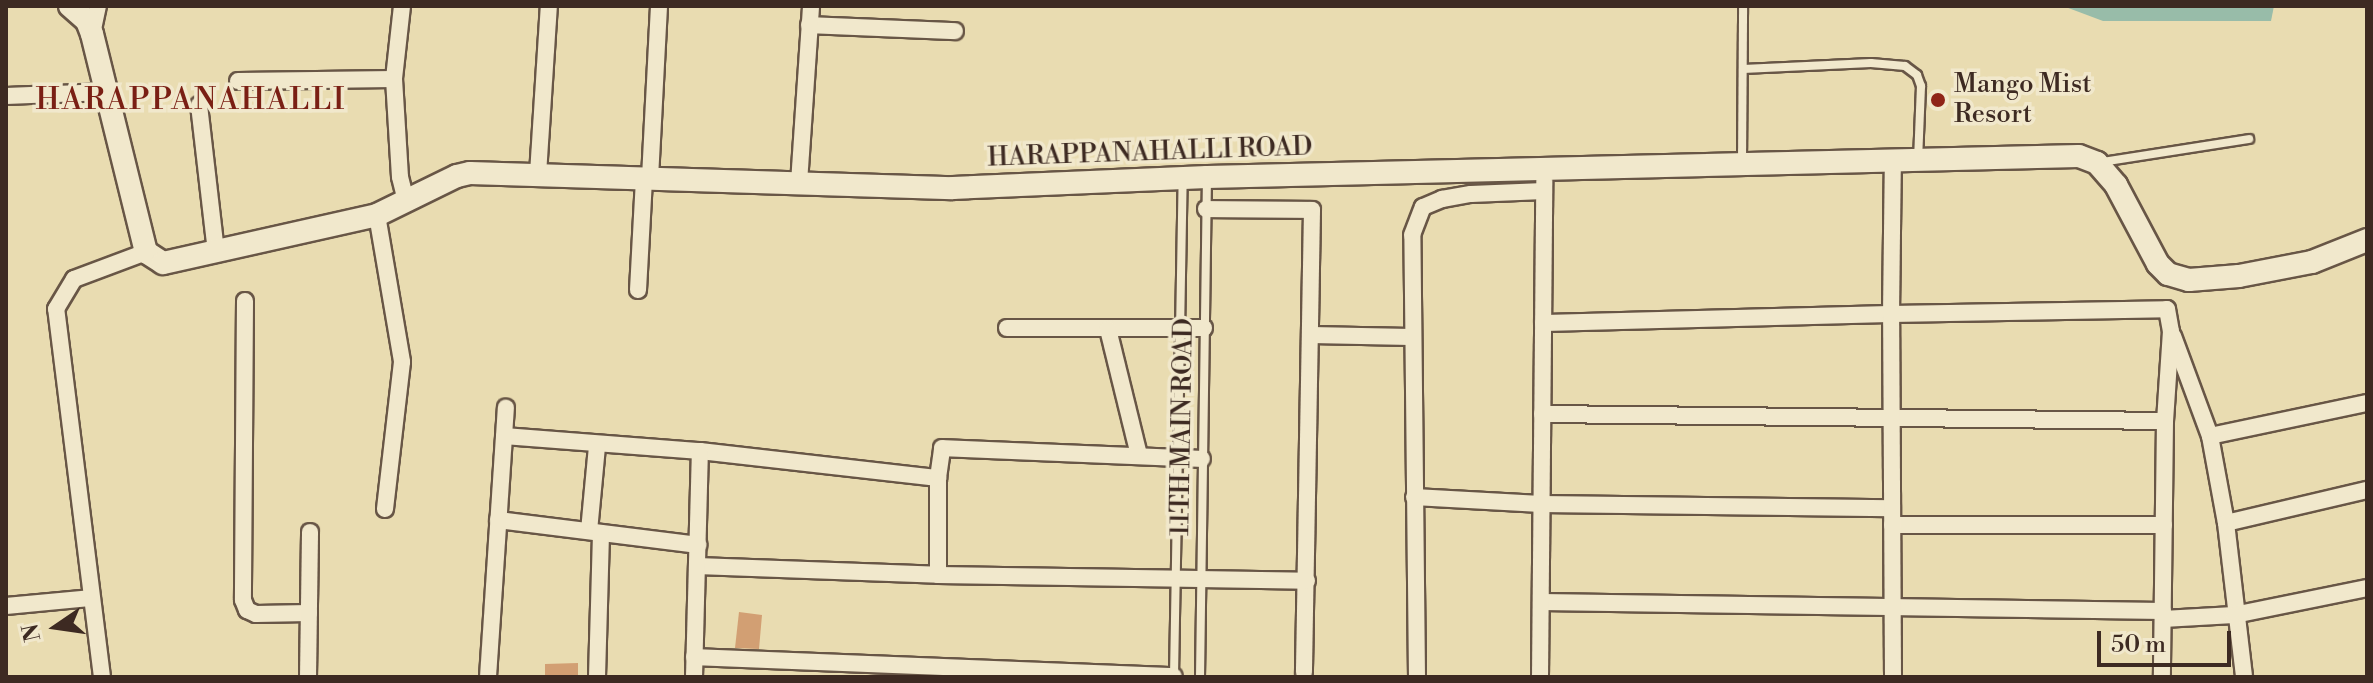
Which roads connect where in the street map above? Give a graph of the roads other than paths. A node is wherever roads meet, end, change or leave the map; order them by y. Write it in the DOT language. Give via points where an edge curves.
graph roads {
  1 [pos="98,6"];
  2 [pos="402,6"];
  3 [pos="549,6"];
  4 [pos="659,6"];
  5 [pos="811,6"];
  6 [pos="1743,6"];
  7 [pos="73,7"];
  8 [pos="809,25"];
  9 [pos="955,31"];
  10 [pos="92,34"];
  11 [pos="1743,69"];
  12 [pos="394,79"];
  13 [pos="238,81"];
  14 [pos="106,92"];
  15 [pos="6,96"];
  16 [pos="199,105"];
  17 [pos="2249,139"];
  18 [pos="1893,160"];
  19 [pos="1918,160"];
  20 [pos="1742,163"];
  21 [pos="2097,163"];
  22 [pos="1545,168"];
  23 [pos="538,174"];
  24 [pos="1207,177"];
  25 [pos="647,178"];
  26 [pos="1183,179"];
  27 [pos="799,183"];
  28 [pos="1544,191"];
  29 [pos="406,201"];
  30 [pos="1206,209"];
  31 [pos="377,215"];
  32 [pos="2367,240"];
  33 [pos="216,251"];
  34 [pos="146,252"];
  35 [pos="638,290"];
  36 [pos="245,301"];
  37 [pos="1891,314"];
  38 [pos="1543,323"];
  39 [pos="1007,328"];
  40 [pos="1204,328"];
  41 [pos="1108,329"];
  42 [pos="1180,331"];
  43 [pos="2171,331"];
  44 [pos="1311,335"];
  45 [pos="1411,337"];
  46 [pos="2367,403"];
  47 [pos="506,408"];
  48 [pos="1542,414"];
  49 [pos="1892,419"];
  50 [pos="2165,421"];
  51 [pos="504,436"];
  52 [pos="2210,436"];
  53 [pos="597,446"];
  54 [pos="700,451"];
  55 [pos="1139,455"];
  56 [pos="1177,457"];
  57 [pos="1202,459"];
  58 [pos="938,478"];
  59 [pos="2367,490"];
  60 [pos="1414,497"];
  61 [pos="1541,504"];
  62 [pos="385,509"];
  63 [pos="1892,517"];
  64 [pos="498,520"];
  65 [pos="2226,523"];
  66 [pos="2164,525"];
  67 [pos="310,532"];
  68 [pos="595,532"];
  69 [pos="698,545"];
  70 [pos="697,566"];
  71 [pos="938,575"];
  72 [pos="1175,579"];
  73 [pos="1200,579"];
  74 [pos="1307,581"];
  75 [pos="2367,588"];
  76 [pos="90,598"];
  77 [pos="1541,602"];
  78 [pos="6,606"];
  79 [pos="1892,606"];
  80 [pos="309,613"];
  81 [pos="2163,615"];
  82 [pos="2234,615"];
  83 [pos="694,657"];
  84 [pos="1304,672"];
  85 [pos="1174,676"];
  86 [pos="102,677"];
  87 [pos="308,677"];
  88 [pos="488,677"];
  89 [pos="597,677"];
  90 [pos="694,677"];
  91 [pos="1200,677"];
  92 [pos="1417,677"];
  93 [pos="1540,677"];
  94 [pos="1893,677"];
  95 [pos="2162,677"];
  96 [pos="2244,677"];
  1 -- 10 [label="street"];
  2 -- 12 [label="street"];
  3 -- 23 [label="street"];
  4 -- 25 [label="street"];
  5 -- 8 [label="street"];
  6 -- 11 [label="lane"];
  7 -- 10 [label="street"];
  8 -- 9 [label="street"];
  8 -- 27 [label="street"];
  10 -- 14 [label="street"];
  11 -- 19 [label="lane" via="1905,66 1921,86"];
  11 -- 20 [label="lane"];
  12 -- 13 [label="street"];
  12 -- 29 [label="street"];
  14 -- 15 [label="street"];
  14 -- 34 [label="street"];
  16 -- 33 [label="street"];
  17 -- 21 [label="lane"];
  18 -- 19 [label="street, HARAPPANAHALLI ROAD"];
  18 -- 20 [label="street, HARAPPANAHALLI ROAD"];
  18 -- 37 [label="street"];
  19 -- 21 [label="street, HARAPPANAHALLI ROAD" via="2079,156"];
  20 -- 22 [label="street, HARAPPANAHALLI ROAD"];
  21 -- 32 [label="street" via="2116,185 2158,264 2168,274 2189,280 2312,262"];
  22 -- 24 [label="street, HARAPPANAHALLI ROAD"];
  22 -- 28 [label="street"];
  23 -- 25 [label="street, HARAPPANAHALLI ROAD"];
  23 -- 29 [label="street, HARAPPANAHALLI ROAD" via="457,176"];
  24 -- 26 [label="street, HARAPPANAHALLI ROAD"];
  24 -- 30 [label="lane, 11TH MAIN ROAD"];
  25 -- 27 [label="street, HARAPPANAHALLI ROAD"];
  25 -- 35 [label="street"];
  26 -- 27 [label="street, HARAPPANAHALLI ROAD" via="953,188"];
  26 -- 42 [label="lane, 11TH MAIN ROAD"];
  28 -- 38 [label="street"];
  28 -- 45 [label="street" via="1471,194 1423,207 1412,235"];
  29 -- 31 [label="street, HARAPPANAHALLI ROAD"];
  30 -- 40 [label="lane, 11TH MAIN ROAD"];
  30 -- 44 [label="street" via="1312,210"];
  31 -- 33 [label="street, HARAPPANAHALLI ROAD"];
  31 -- 62 [label="street" via="402,362"];
  33 -- 34 [label="street, HARAPPANAHALLI ROAD" via="163,263"];
  34 -- 76 [label="street" via="74,279 56,309"];
  36 -- 80 [label="street" via="243,600 256,614"];
  37 -- 38 [label="street"];
  37 -- 43 [label="street" via="2167,309"];
  37 -- 49 [label="street"];
  38 -- 48 [label="street"];
  39 -- 41 [label="street"];
  40 -- 42 [label="street"];
  40 -- 57 [label="lane, 11TH MAIN ROAD"];
  41 -- 42 [label="street"];
  41 -- 55 [label="street"];
  42 -- 56 [label="lane, 11TH MAIN ROAD"];
  43 -- 50 [label="street"];
  43 -- 52 [label="street"];
  44 -- 45 [label="street"];
  44 -- 74 [label="street"];
  45 -- 60 [label="street"];
  46 -- 52 [label="street"];
  47 -- 51 [label="street"];
  48 -- 49 [label="street"];
  48 -- 61 [label="street"];
  49 -- 50 [label="street"];
  49 -- 63 [label="street"];
  50 -- 66 [label="street"];
  51 -- 53 [label="street"];
  51 -- 64 [label="street"];
  52 -- 65 [label="street"];
  53 -- 54 [label="street"];
  53 -- 68 [label="street"];
  54 -- 58 [label="street"];
  54 -- 69 [label="street"];
  55 -- 56 [label="street"];
  55 -- 58 [label="street" via="949,445 939,452"];
  56 -- 57 [label="street"];
  56 -- 72 [label="lane, 11TH MAIN ROAD"];
  57 -- 73 [label="lane, 11TH MAIN ROAD"];
  58 -- 71 [label="street"];
  59 -- 65 [label="street"];
  60 -- 61 [label="street"];
  60 -- 92 [label="street"];
  61 -- 63 [label="street"];
  61 -- 77 [label="street"];
  63 -- 66 [label="street"];
  63 -- 79 [label="street"];
  64 -- 68 [label="street"];
  64 -- 88 [label="street"];
  65 -- 82 [label="street"];
  66 -- 81 [label="street"];
  67 -- 80 [label="street"];
  68 -- 69 [label="street"];
  68 -- 89 [label="street"];
  69 -- 70 [label="street"];
  70 -- 71 [label="street"];
  70 -- 83 [label="street"];
  71 -- 72 [label="street"];
  72 -- 73 [label="street"];
  72 -- 85 [label="lane, 11TH MAIN ROAD"];
  73 -- 74 [label="street"];
  73 -- 91 [label="lane, 11TH MAIN ROAD"];
  74 -- 84 [label="street"];
  75 -- 82 [label="street"];
  76 -- 78 [label="street"];
  76 -- 86 [label="street"];
  77 -- 79 [label="street"];
  77 -- 93 [label="street"];
  79 -- 81 [label="street"];
  79 -- 94 [label="street"];
  80 -- 87 [label="street"];
  81 -- 82 [label="street"];
  81 -- 95 [label="street"];
  82 -- 96 [label="street"];
  83 -- 85 [label="street"];
  83 -- 90 [label="street"];
}
